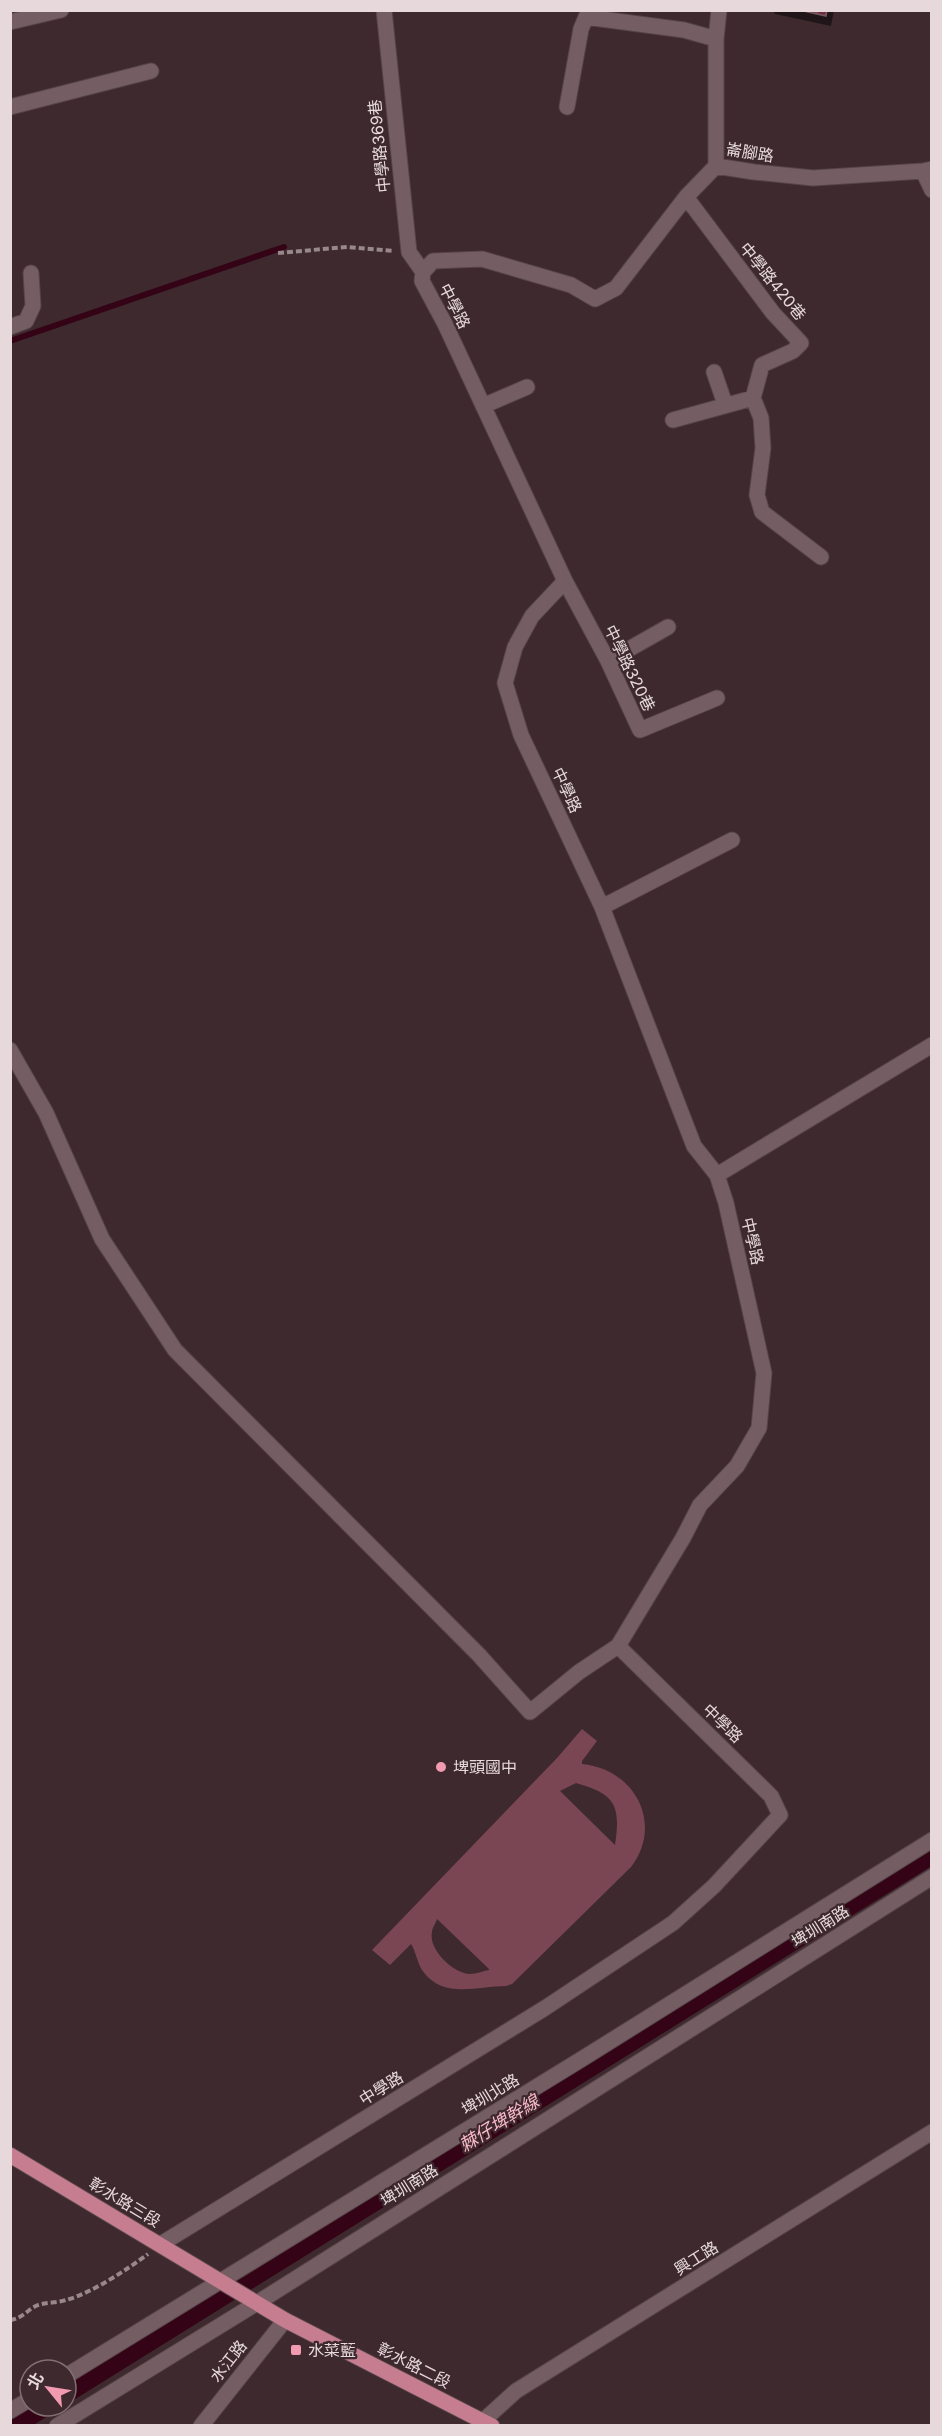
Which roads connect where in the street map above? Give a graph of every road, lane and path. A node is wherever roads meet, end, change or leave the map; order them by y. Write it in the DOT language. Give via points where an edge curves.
graph roads {
  1 [pos="61,10"];
  2 [pos="384,10"];
  3 [pos="719,10"];
  4 [pos="10,22"];
  5 [pos="716,39"];
  6 [pos="151,71"];
  7 [pos="10,107"];
  8 [pos="567,107"];
  9 [pos="716,165"];
  10 [pos="927,170"];
  11 [pos="932,190"];
  12 [pos="686,197"];
  13 [pos="409,252"];
  14 [pos="279,253"];
  15 [pos="423,272"];
  16 [pos="31,273"];
  17 [pos="10,327"];
  18 [pos="714,372"];
  19 [pos="527,387"];
  20 [pos="753,398"];
  21 [pos="725,404"];
  22 [pos="483,406"];
  23 [pos="673,420"];
  24 [pos="821,558"];
  25 [pos="565,581"];
  26 [pos="668,627"];
  27 [pos="608,661"];
  28 [pos="717,698"];
  29 [pos="732,840"];
  30 [pos="602,907"];
  31 [pos="932,1045"];
  32 [pos="10,1050"];
  33 [pos="717,1175"];
  34 [pos="618,1646"];
  35 [pos="932,1840"];
  36 [pos="932,1877"];
  37 [pos="932,2132"];
  38 [pos="10,2155"];
  39 [pos="161,2244"];
  40 [pos="221,2280"];
  41 [pos="257,2303"];
  42 [pos="285,2319"];
  43 [pos="10,2320"];
  44 [pos="78,2369"];
  45 [pos="488,2423"];
  46 [pos="57,2426"];
  47 [pos="201,2426"];
  1 -- 4 [label="street"];
  2 -- 13 [label="street, 中學路369巷"];
  3 -- 5 [label="street, 崙腳路"];
  5 -- 8 [label="street" via="684,30 586,17"];
  5 -- 9 [label="street, 崙腳路"];
  6 -- 7 [label="street"];
  9 -- 10 [label="street, 崙腳路" via="813,178"];
  9 -- 12 [label="street, 中學路"];
  10 -- 11 [label="street"];
  12 -- 15 [label="street, 中學路" via="616,288 595,299 571,285 482,259 433,261"];
  12 -- 20 [label="street, 中學路420巷" via="773,313 801,343 794,351 762,365"];
  13 -- 14 [label="path" via="347,247"];
  13 -- 15 [label="street, 中學路369巷"];
  15 -- 22 [label="street, 中學路" via="422,281"];
  16 -- 17 [label="street" via="33,306 26,321"];
  18 -- 21 [label="street"];
  19 -- 22 [label="street"];
  20 -- 21 [label="street"];
  20 -- 24 [label="street" via="761,418 763,448 757,495 762,512"];
  21 -- 23 [label="street"];
  22 -- 25 [label="street, 中學路"];
  25 -- 27 [label="street, 中學路320巷"];
  25 -- 30 [label="street, 中學路" via="532,616 515,647 505,683 521,735"];
  26 -- 27 [label="street"];
  27 -- 28 [label="street, 中學路320巷" via="640,730"];
  29 -- 30 [label="street"];
  30 -- 33 [label="street, 中學路" via="694,1146"];
  31 -- 33 [label="street"];
  32 -- 34 [label="street" via="46,1113 102,1239 175,1350 530,1712"];
  33 -- 34 [label="street, 中學路" via="764,1373 759,1428 737,1466 700,1505"];
  34 -- 39 [label="street, 中學路" via="771,1796 780,1815 714,1886 673,1923 545,2008"];
  35 -- 40 [label="street, 埤圳北路"];
  36 -- 41 [label="street, 埤圳南路"];
  37 -- 45 [label="street, 興工路" via="516,2391"];
  38 -- 39 [label="main road, 彰水路三段"];
  39 -- 40 [label="main road, 彰水路三段"];
  39 -- 43 [label="path" via="128,2268 82,2293 30,2308 18,2320"];
  40 -- 41 [label="main road, 彰水路三段"];
  40 -- 44 [label="street, 埤圳北路"];
  41 -- 42 [label="main road, 彰水路二段"];
  41 -- 46 [label="street, 埤圳南路"];
  42 -- 45 [label="main road, 彰水路二段"];
  42 -- 47 [label="street, 水江路"];
}
